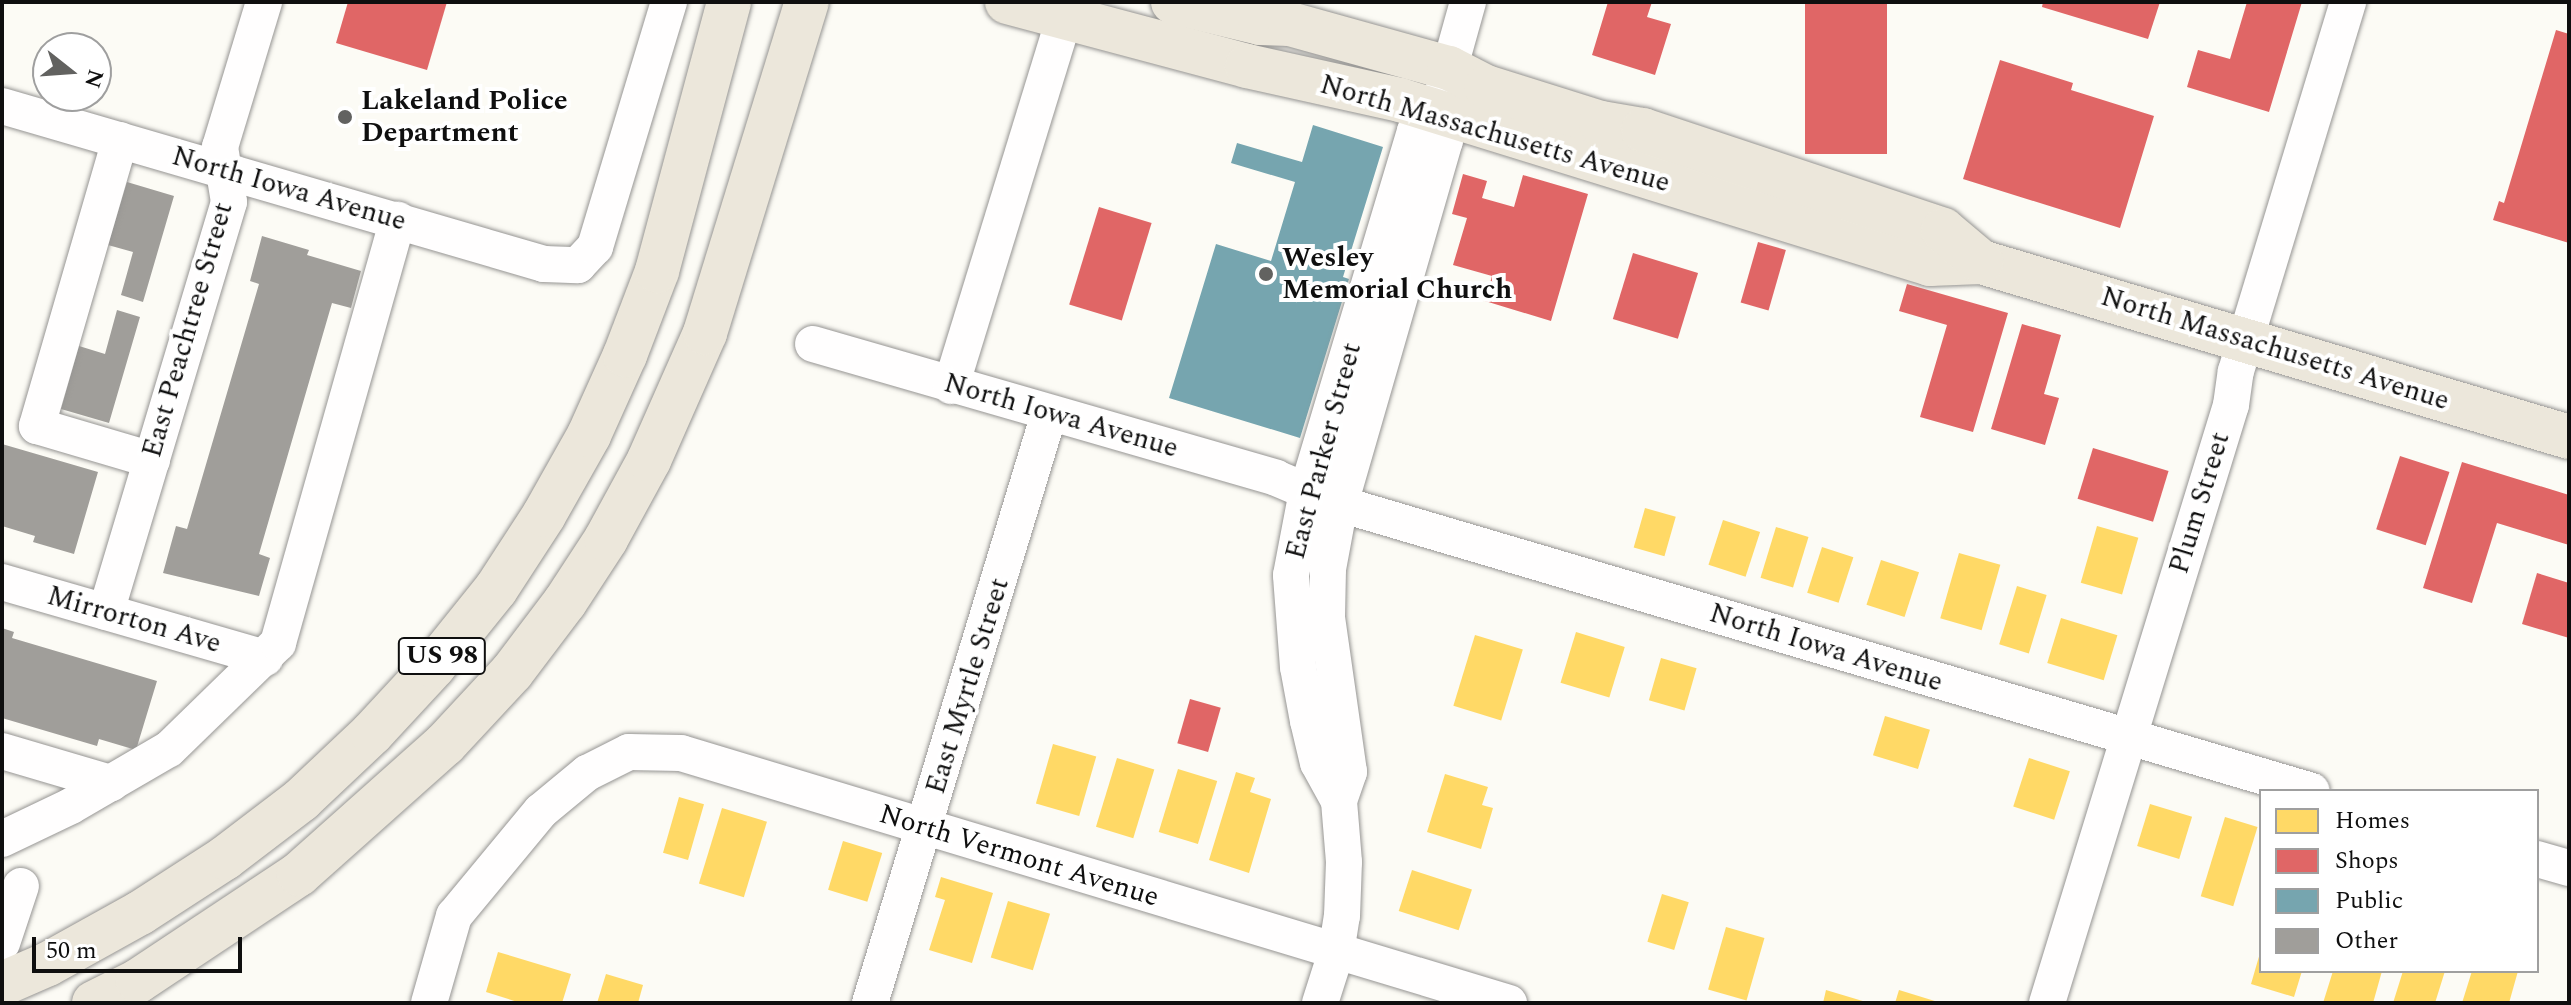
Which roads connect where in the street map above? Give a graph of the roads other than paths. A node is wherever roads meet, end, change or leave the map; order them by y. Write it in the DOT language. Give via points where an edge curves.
graph roads {
  1 [pos="264,2"];
  2 [pos="669,2"];
  3 [pos="729,2"];
  4 [pos="807,2"];
  5 [pos="1007,2"];
  6 [pos="1173,2"];
  7 [pos="1468,2"];
  8 [pos="2348,2"];
  9 [pos="1064,19"];
  10 [pos="1449,68"];
  11 [pos="2,106"];
  12 [pos="1437,113"];
  13 [pos="120,140"];
  14 [pos="224,170"];
  15 [pos="398,220"];
  16 [pos="1981,262"];
  17 [pos="2246,341"];
  18 [pos="813,344"];
  19 [pos="951,386"];
  20 [pos="1049,414"];
  21 [pos="2569,437"];
  22 [pos="152,460"];
  23 [pos="1324,498"];
  24 [pos="2,582"];
  25 [pos="106,612"];
  26 [pos="265,658"];
  27 [pos="2128,736"];
  28 [pos="2,751"];
  29 [pos="111,783"];
  30 [pos="2305,789"];
  31 [pos="924,827"];
  32 [pos="2,839"];
  33 [pos="2539,860"];
  34 [pos="2569,868"];
  35 [pos="21,886"];
  36 [pos="2,943"];
  37 [pos="1336,953"];
  38 [pos="2,984"];
  39 [pos="94,1003"];
  40 [pos="429,1003"];
  41 [pos="870,1003"];
  42 [pos="1320,1003"];
  43 [pos="1509,1003"];
  44 [pos="2047,1003"];
  1 -- 14 [label="street, East Peachtree Street" via="220,147"];
  2 -- 15 [label="street, North Iowa Avenue" via="595,247 578,265 544,264"];
  3 -- 38 [label="main road, US 98" via="657,271 625,355 589,435 496,589 434,666 301,800 140,913"];
  4 -- 39 [label="main road, US 98" via="700,347 649,460 565,602 512,672 445,744 299,874 187,951"];
  5 -- 9 [label="main road, North Massachusetts Avenue"];
  6 -- 10 [label="main road, North Massachusetts Avenue" via="1260,23 1290,24"];
  7 -- 10 [label="street, East Parker Street"];
  8 -- 17 [label="street, Plum Street"];
  9 -- 12 [label="main road, North Massachusetts Avenue"];
  9 -- 19 [label="street"];
  10 -- 12 [label="street, East Parker Street"];
  10 -- 16 [label="main road, North Massachusetts Avenue" via="1486,87 1601,123 1643,130 1943,230"];
  11 -- 13 [label="street, North Iowa Avenue"];
  12 -- 16 [label="main road, North Massachusetts Avenue" via="1930,264"];
  12 -- 23 [label="street, East Parker Street" via="1415,131"];
  13 -- 14 [label="street, North Iowa Avenue"];
  13 -- 22 [label="street" via="37,426"];
  14 -- 15 [label="street, North Iowa Avenue"];
  14 -- 22 [label="street, East Peachtree Street" via="229,202"];
  15 -- 26 [label="street" via="287,617 278,643"];
  16 -- 17 [label="main road, North Massachusetts Avenue"];
  17 -- 21 [label="main road, North Massachusetts Avenue"];
  17 -- 27 [label="street, Plum Street"];
  18 -- 19 [label="street, North Iowa Avenue"];
  19 -- 20 [label="street, North Iowa Avenue"];
  20 -- 23 [label="street, North Iowa Avenue" via="1276,478"];
  20 -- 31 [label="street, East Myrtle Street"];
  22 -- 25 [label="street, East Peachtree Street"];
  23 -- 27 [label="street, North Iowa Avenue"];
  23 -- 37 [label="street, East Parker Street" via="1291,575 1292,619 1318,763 1339,801 1344,862"];
  24 -- 25 [label="street, Mirrorton Ave"];
  25 -- 26 [label="street, Mirrorton Ave"];
  26 -- 29 [label="street" via="169,749"];
  27 -- 30 [label="street, North Iowa Avenue"];
  27 -- 44 [label="street, Plum Street"];
  28 -- 29 [label="street"];
  29 -- 32 [label="street"];
  31 -- 37 [label="street, North Vermont Avenue"];
  31 -- 40 [label="street, North Vermont Avenue" via="681,753 629,752 587,773 541,811 454,916"];
  31 -- 41 [label="street, East Myrtle Street"];
  33 -- 34 [label="street"];
  35 -- 36 [label="street"];
  37 -- 42 [label="street, East Parker Street"];
  37 -- 43 [label="street, North Vermont Avenue"];
}
